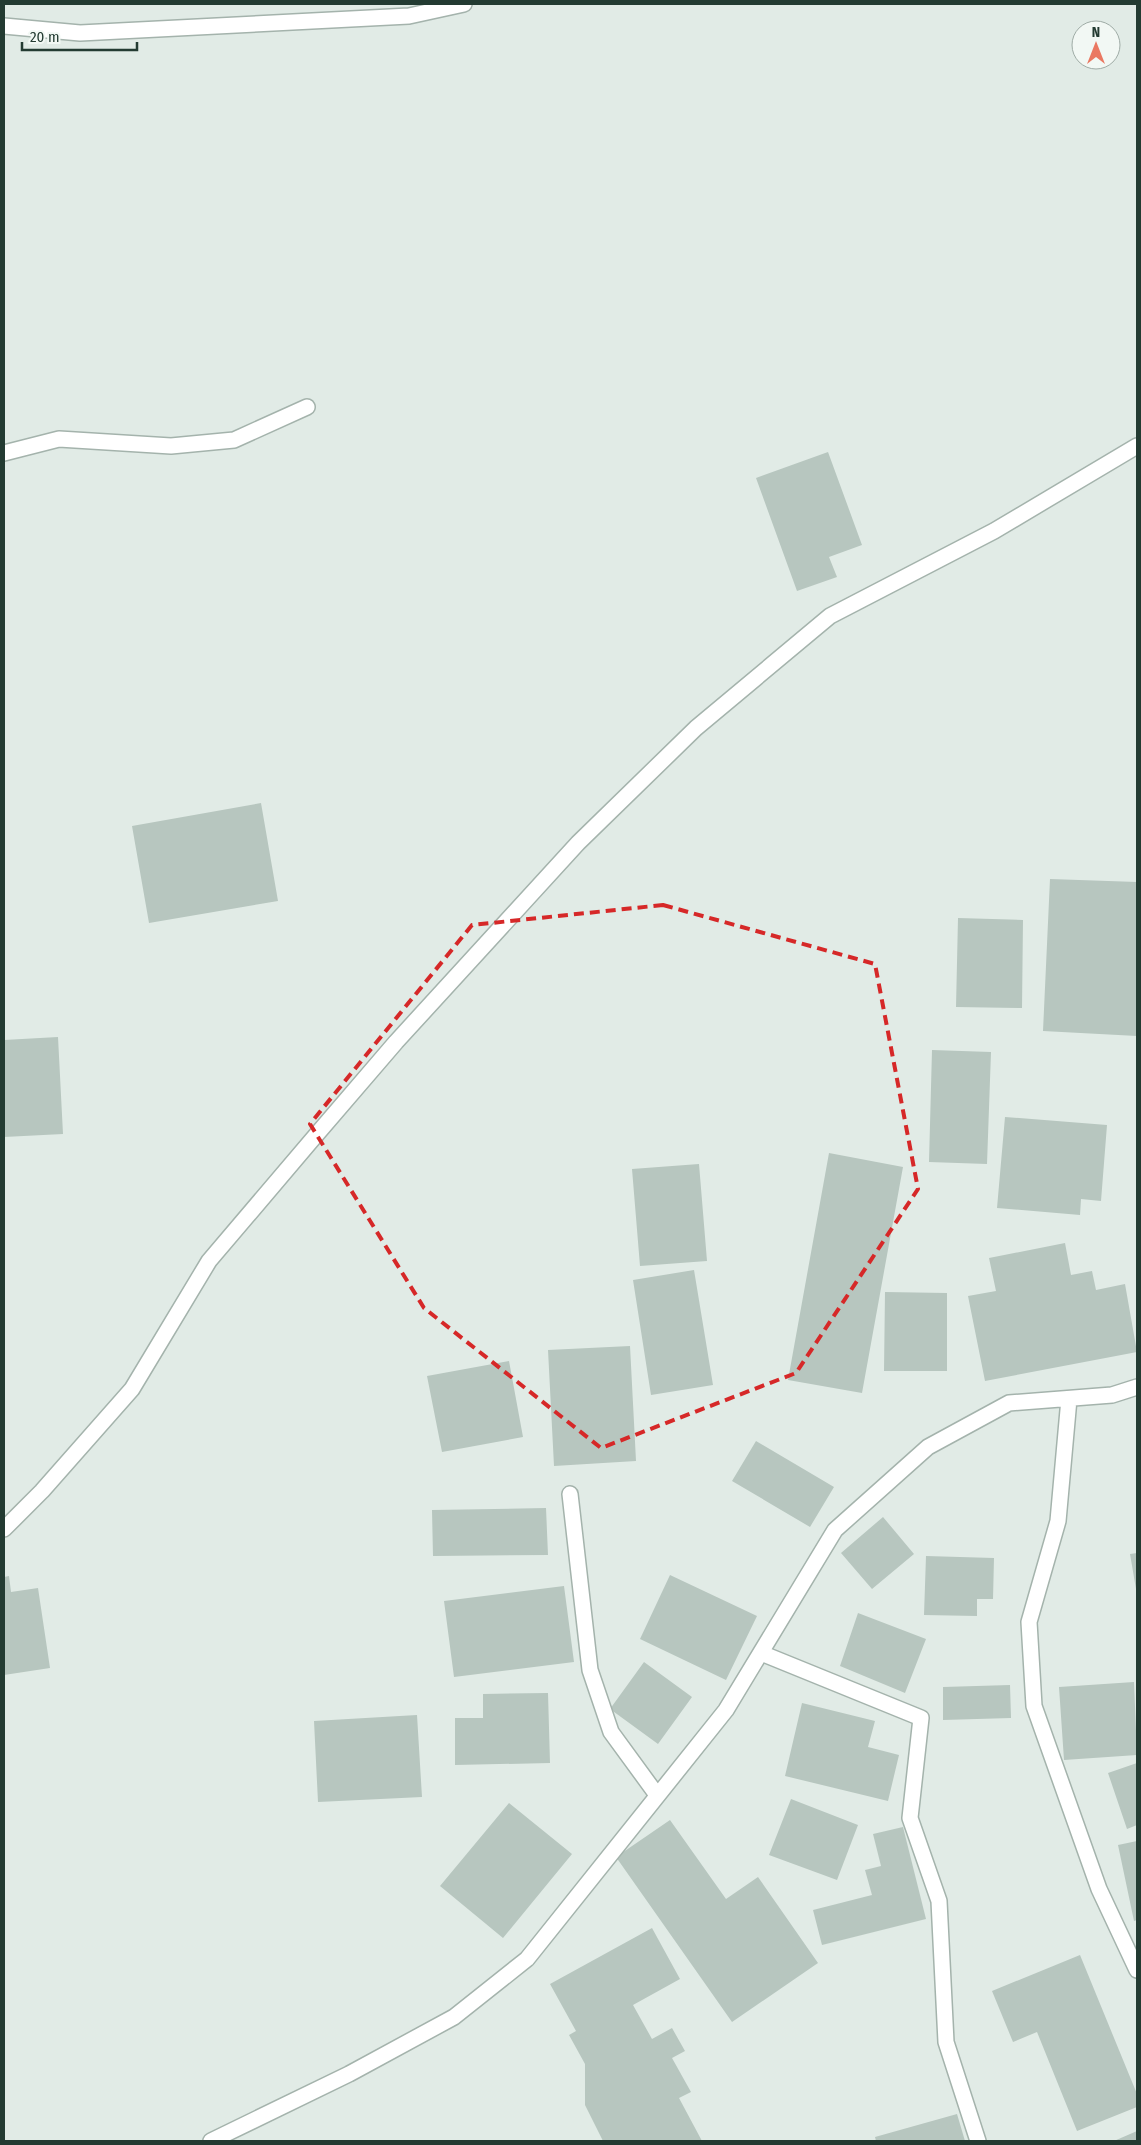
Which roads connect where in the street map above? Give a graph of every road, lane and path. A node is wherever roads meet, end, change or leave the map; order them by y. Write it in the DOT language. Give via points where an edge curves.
graph roads {
  1 [pos="464,4"];
  2 [pos="4,26"];
  3 [pos="307,407"];
  4 [pos="1137,446"];
  5 [pos="4,453"];
  6 [pos="1137,1387"];
  7 [pos="1069,1399"];
  8 [pos="570,1494"];
  9 [pos="4,1529"];
  10 [pos="761,1653"];
  11 [pos="657,1795"];
  12 [pos="1137,1970"];
  13 [pos="211,2141"];
  14 [pos="978,2141"];
  1 -- 2 [label="street" via="409,16 80,33"];
  3 -- 5 [label="street" via="234,440 170,446 59,439"];
  4 -- 9 [label="street" via="994,531 830,616 696,728 578,843 396,1042 209,1261 132,1389"];
  6 -- 7 [label="street" via="1112,1395"];
  7 -- 10 [label="street" via="1009,1403 928,1447 836,1530"];
  7 -- 12 [label="street" via="1058,1521 1029,1622 1034,1706 1099,1889"];
  8 -- 11 [label="street" via="590,1670 611,1732"];
  10 -- 11 [label="street" via="726,1710"];
  10 -- 14 [label="street" via="921,1718 910,1818 939,1901 946,2042"];
  11 -- 13 [label="street" via="527,1960 454,2017 349,2074"];
}
